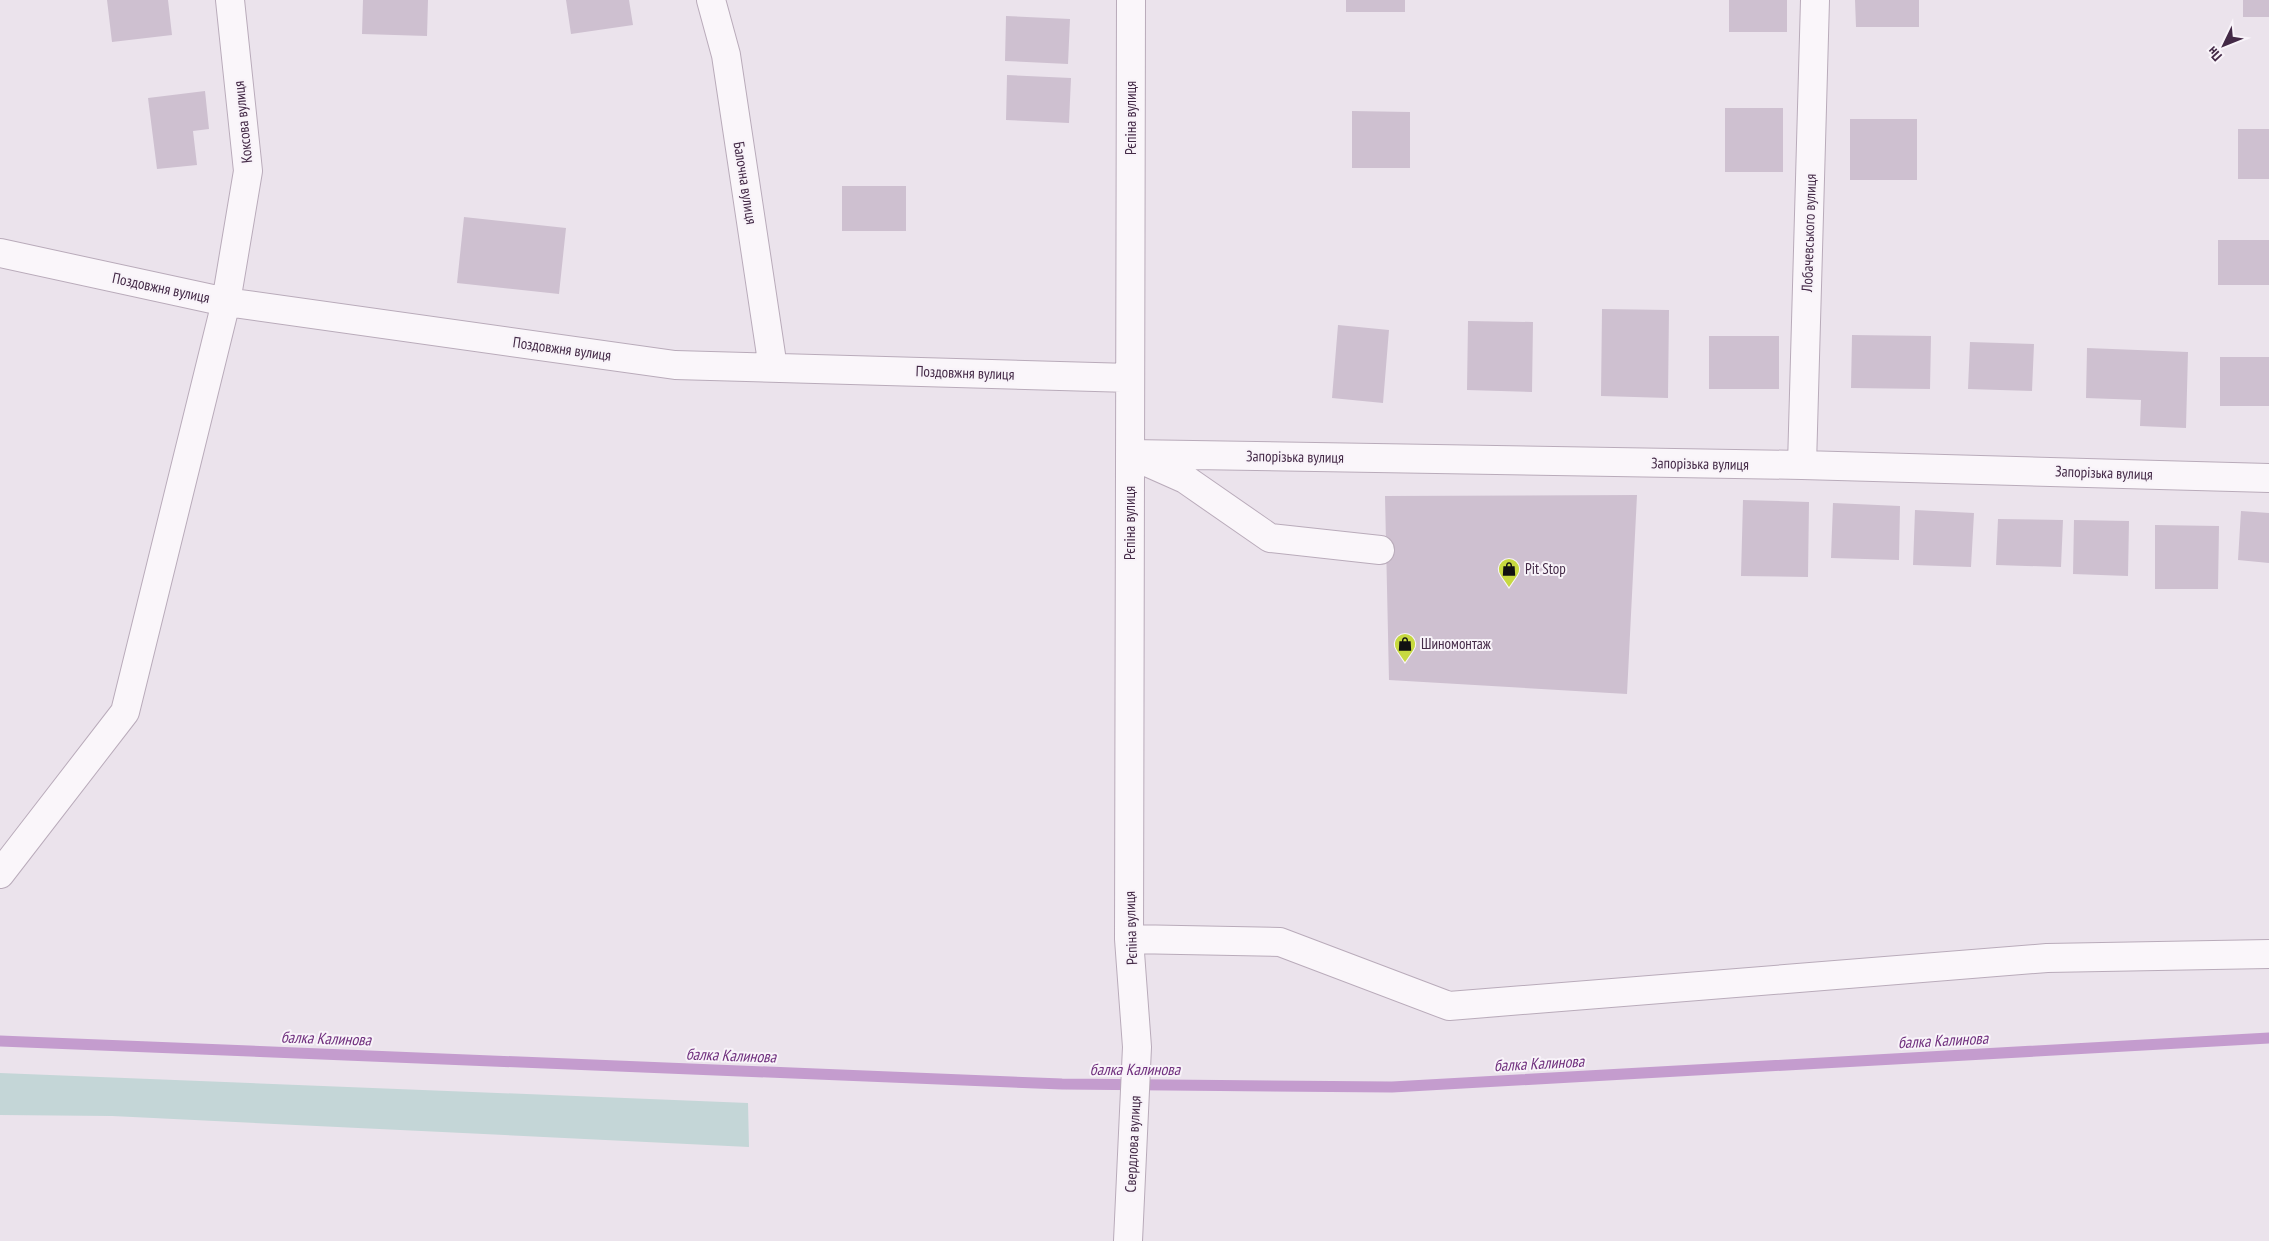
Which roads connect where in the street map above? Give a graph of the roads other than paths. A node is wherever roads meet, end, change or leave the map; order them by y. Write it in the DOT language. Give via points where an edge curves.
graph roads {
  1 [pos="230,0"];
  2 [pos="711,0"];
  3 [pos="1131,0"];
  4 [pos="1815,0"];
  5 [pos="0,253"];
  6 [pos="226,302"];
  7 [pos="773,368"];
  8 [pos="1130,378"];
  9 [pos="1130,454"];
  10 [pos="1802,465"];
  11 [pos="2269,478"];
  12 [pos="1380,550"];
  13 [pos="0,874"];
  14 [pos="1129,939"];
  15 [pos="2269,954"];
  16 [pos="1137,1046"];
  17 [pos="1128,1241"];
  1 -- 6 [label="street, Коксова вулиця" via="248,171"];
  2 -- 7 [label="street, Балочна вулиця" via="726,55"];
  3 -- 8 [label="street, Рєпіна вулиця"];
  4 -- 10 [label="street, Лобачевського вулиця"];
  5 -- 6 [label="street, Поздовжня вулиця"];
  6 -- 7 [label="street, Поздовжня вулиця" via="676,366"];
  6 -- 13 [label="street, Коксова вулиця" via="125,712"];
  7 -- 8 [label="street, Поздовжня вулиця"];
  8 -- 9 [label="street, Рєпіна вулиця"];
  9 -- 10 [label="street, Запорізька вулиця"];
  9 -- 12 [label="street" via="1185,479 1270,538"];
  9 -- 14 [label="street, Рєпіна вулиця"];
  10 -- 11 [label="street, Запорізька вулиця"];
  14 -- 15 [label="street" via="1280,942 1450,1006 2047,958"];
  14 -- 16 [label="street, Рєпіна вулиця"];
  16 -- 17 [label="street, Свердлова вулиця"];
}
